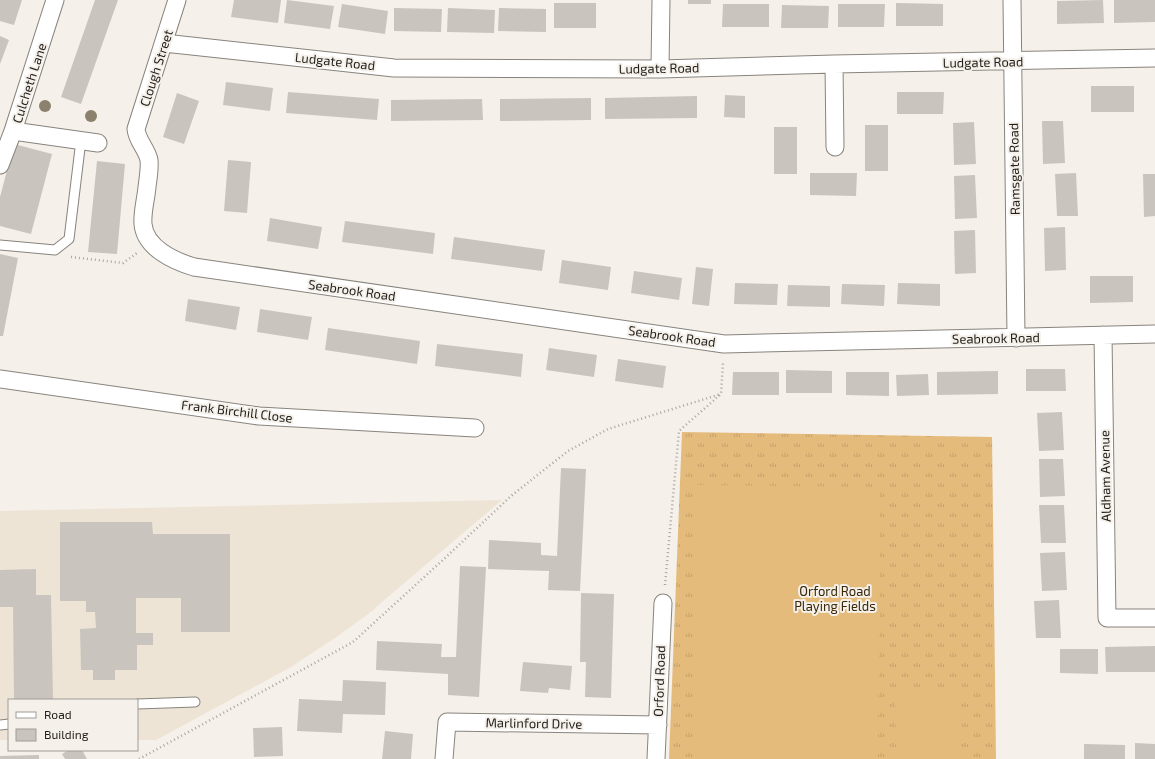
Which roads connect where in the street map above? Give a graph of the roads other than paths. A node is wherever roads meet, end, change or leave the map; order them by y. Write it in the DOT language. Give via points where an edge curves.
graph roads {
  1 [pos="55,0"];
  2 [pos="177,0"];
  3 [pos="660,0"];
  4 [pos="1012,0"];
  5 [pos="164,43"];
  6 [pos="1155,58"];
  7 [pos="1013,62"];
  8 [pos="834,64"];
  9 [pos="660,69"];
  10 [pos="14,131"];
  11 [pos="81,140"];
  12 [pos="98,143"];
  13 [pos="835,147"];
  14 [pos="0,165"];
  15 [pos="152,243"];
  16 [pos="0,245"];
  17 [pos="1155,334"];
  18 [pos="1103,335"];
  19 [pos="1016,338"];
  20 [pos="0,379"];
  21 [pos="475,428"];
  22 [pos="663,603"];
  23 [pos="1155,618"];
  24 [pos="195,702"];
  25 [pos="138,704"];
  26 [pos="658,725"];
  27 [pos="444,759"];
  28 [pos="656,759"];
  1 -- 10 [label="street, Culcheth Lane"];
  2 -- 5 [label="street, Clough Street"];
  3 -- 9 [label="street"];
  4 -- 7 [label="street, Ramsgate Road"];
  5 -- 9 [label="street, Ludgate Road" via="394,68"];
  5 -- 15 [label="street, Clough Street" via="136,129 149,160 143,224"];
  6 -- 7 [label="street, Ludgate Road"];
  7 -- 8 [label="street, Ludgate Road"];
  7 -- 19 [label="street, Ramsgate Road"];
  8 -- 9 [label="street, Ludgate Road"];
  8 -- 13 [label="street"];
  10 -- 11 [label="street"];
  10 -- 14 [label="street, Culcheth Lane"];
  11 -- 12 [label="street"];
  11 -- 16 [label="lane" via="69,239 55,250"];
  15 -- 19 [label="street, Seabrook Road" via="180,263 194,267 724,344"];
  17 -- 18 [label="street, Seabrook Road"];
  18 -- 19 [label="street, Seabrook Road"];
  18 -- 23 [label="street, Aldham Avenue" via="1107,618"];
  20 -- 21 [label="street, Frank Birchill Close" via="259,416"];
  22 -- 26 [label="street, Orford Road"];
  24 -- 25 [label="lane"];
  26 -- 27 [label="street, Marlinford Drive" via="447,722"];
  26 -- 28 [label="street, Orford Road"];
}
